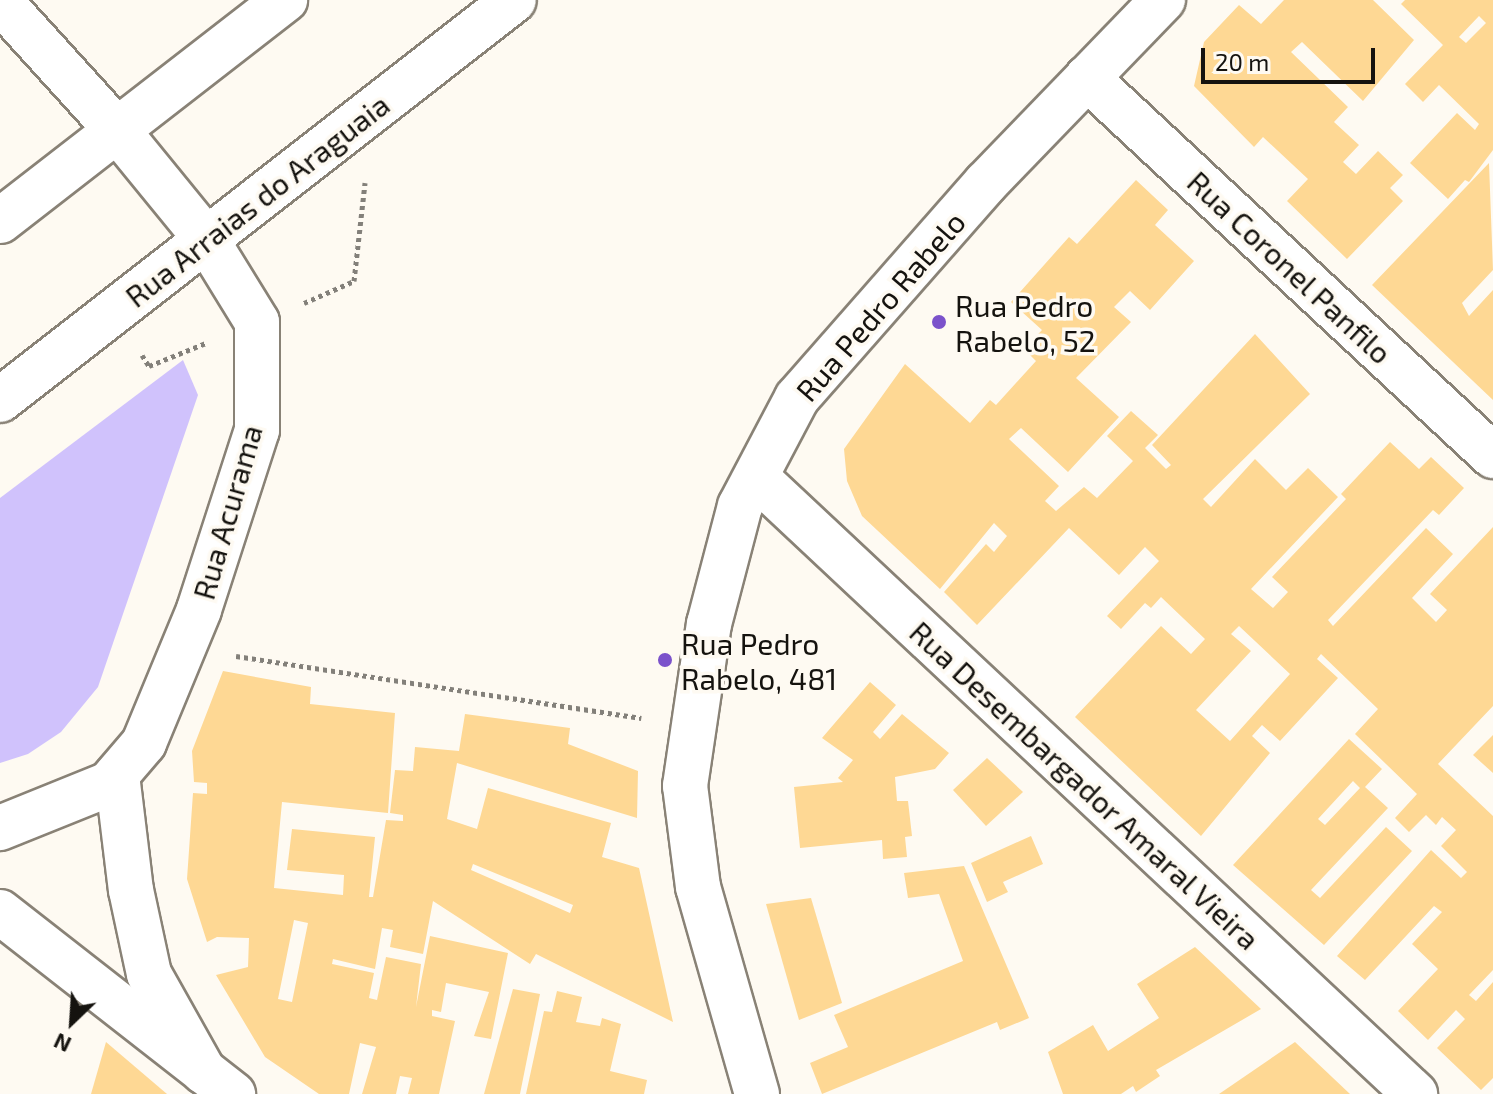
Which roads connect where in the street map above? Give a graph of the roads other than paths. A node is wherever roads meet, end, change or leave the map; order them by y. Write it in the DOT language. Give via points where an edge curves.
graph roads {
  1 [pos="285,0"];
  2 [pos="514,0"];
  3 [pos="1163,0"];
  4 [pos="0,1"];
  5 [pos="1087,78"];
  6 [pos="118,131"];
  7 [pos="0,221"];
  8 [pos="206,239"];
  9 [pos="0,400"];
  10 [pos="1493,456"];
  11 [pos="756,477"];
  12 [pos="117,775"];
  13 [pos="0,828"];
  14 [pos="0,912"];
  15 [pos="218,1083"];
  16 [pos="757,1094"];
  17 [pos="1415,1094"];
  1 -- 6 [label="street"];
  2 -- 8 [label="street, Rua Arraias do Araguaia"];
  3 -- 5 [label="street, Rua Pedro Rabelo"];
  4 -- 6 [label="street, Rua Acurama"];
  5 -- 10 [label="street, Rua Coronel Panfilo"];
  5 -- 11 [label="street, Rua Pedro Rabelo" via="986,183 797,398"];
  6 -- 7 [label="street"];
  6 -- 8 [label="street, Rua Acurama"];
  8 -- 9 [label="street, Rua Arraias do Araguaia"];
  8 -- 12 [label="street, Rua Acurama" via="257,322 257,430 184,648 144,743"];
  11 -- 16 [label="street, Rua Pedro Rabelo" via="740,506 709,624 685,786 698,887"];
  11 -- 17 [label="street, Rua Desembargador Amaral Vieira"];
  12 -- 13 [label="street, Rua Acurama" via="109,784"];
  12 -- 15 [label="street" via="131,890 149,974"];
  14 -- 15 [label="street"];
}
